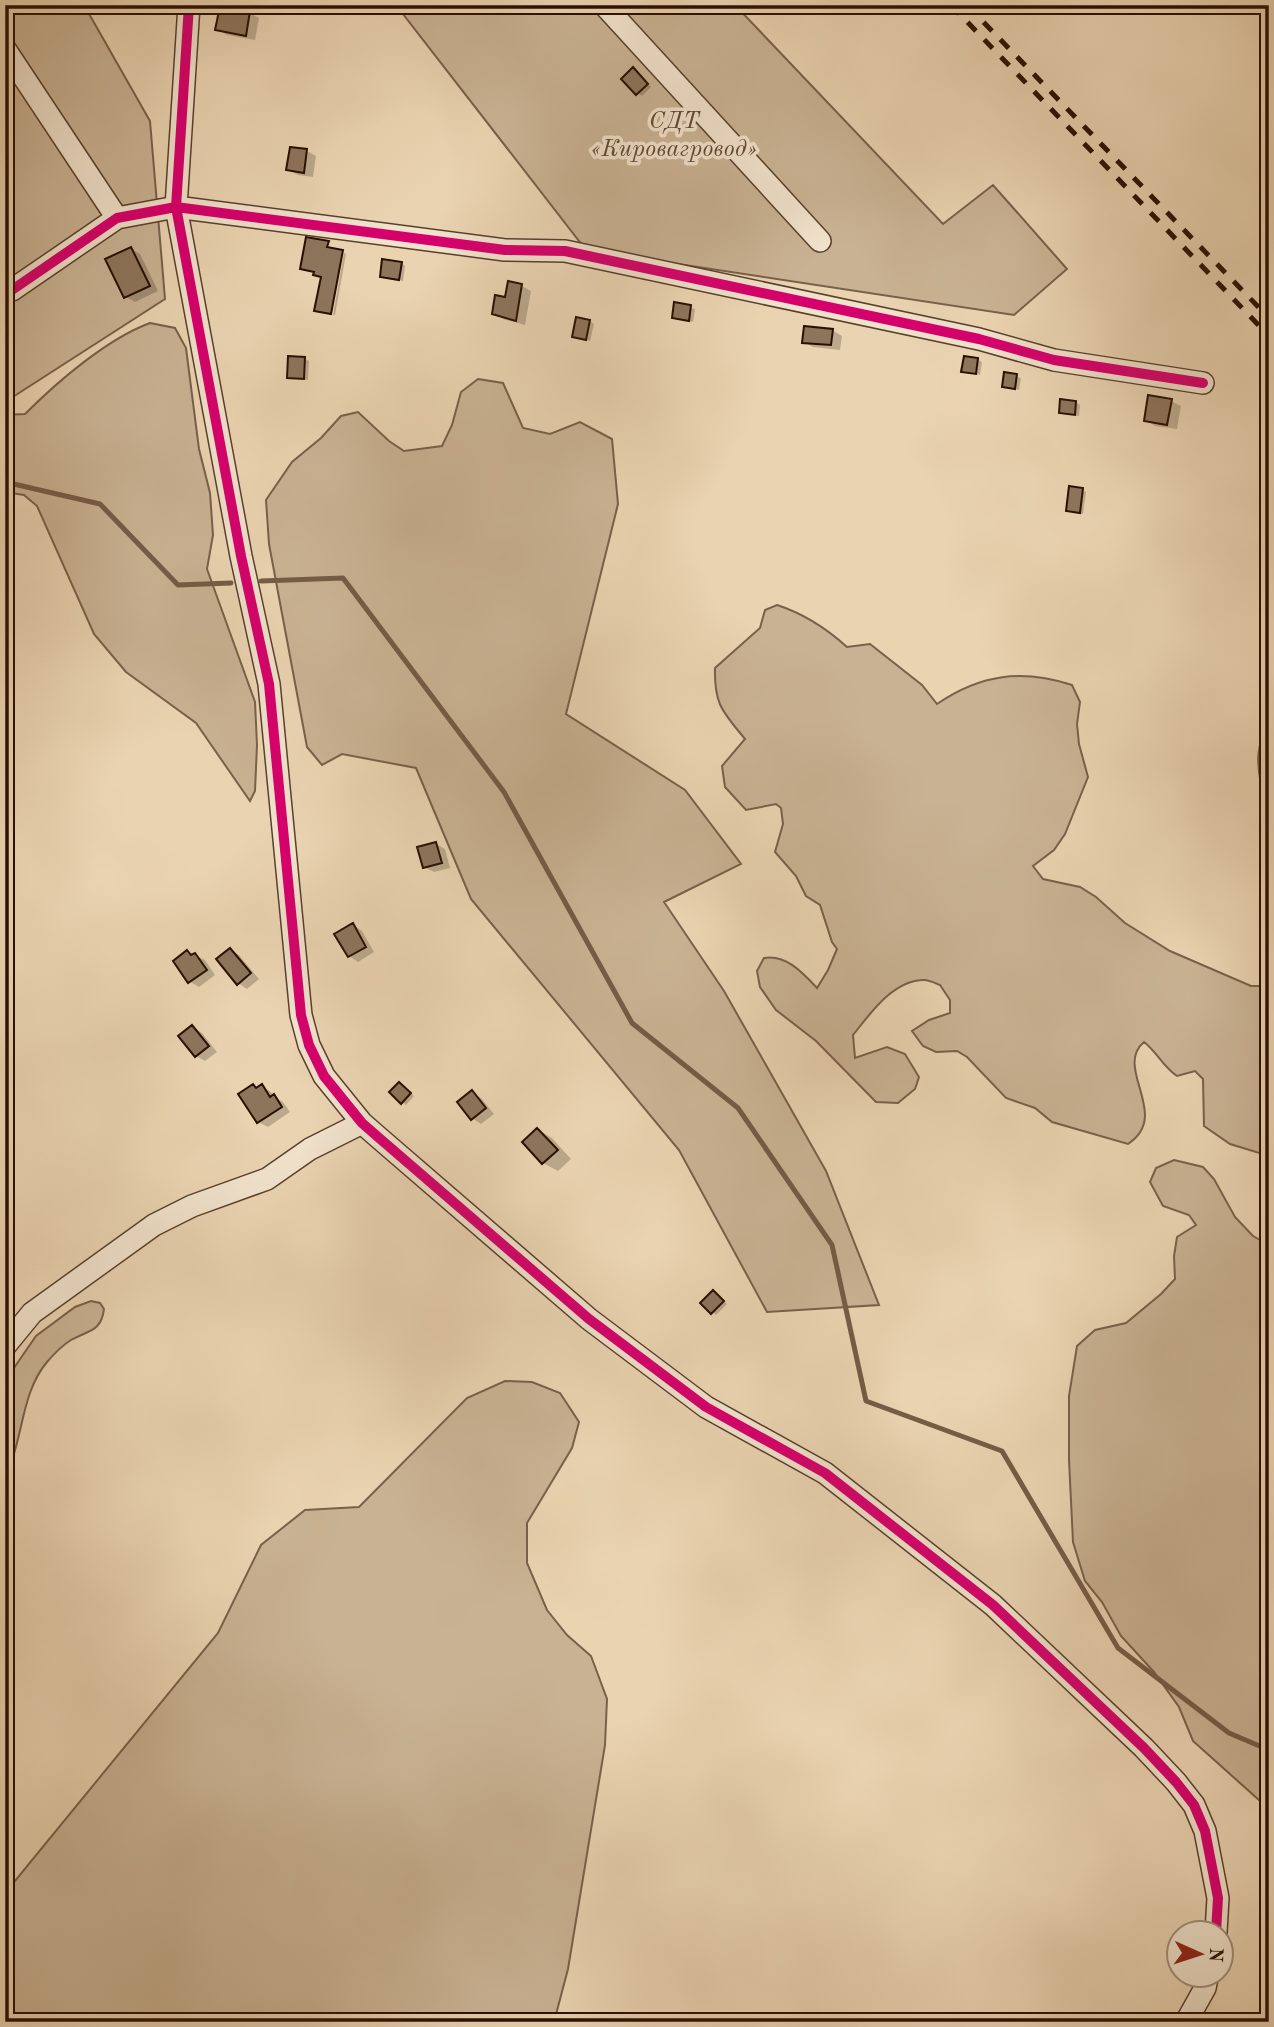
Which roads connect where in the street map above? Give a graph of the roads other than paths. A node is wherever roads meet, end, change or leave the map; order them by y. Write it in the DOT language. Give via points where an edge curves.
graph roads {
  1 [pos="189,5"];
  2 [pos="604,5"];
  3 [pos="5,49"];
  4 [pos="176,207"];
  5 [pos="117,218"];
  6 [pos="820,240"];
  7 [pos="5,292"];
  8 [pos="1203,383"];
  9 [pos="362,1124"];
  10 [pos="5,1346"];
  11 [pos="1217,1918"];
  12 [pos="1205,1988"];
  13 [pos="1186,2022"];
  1 -- 4 [label="street"];
  2 -- 6 [label="street"];
  3 -- 5 [label="street"];
  4 -- 5 [label="street"];
  4 -- 8 [label="street" via="505,250 565,251 979,339 1054,360"];
  4 -- 9 [label="street" via="269,684 301,1015 324,1076"];
  5 -- 7 [label="street"];
  9 -- 10 [label="street" via="310,1149 267,1179 154,1225 32,1313"];
  9 -- 11 [label="street" via="589,1319 706,1407 825,1473 993,1605 1104,1709 1194,1805 1213,1864"];
  12 -- 13 [label="street"];
}
